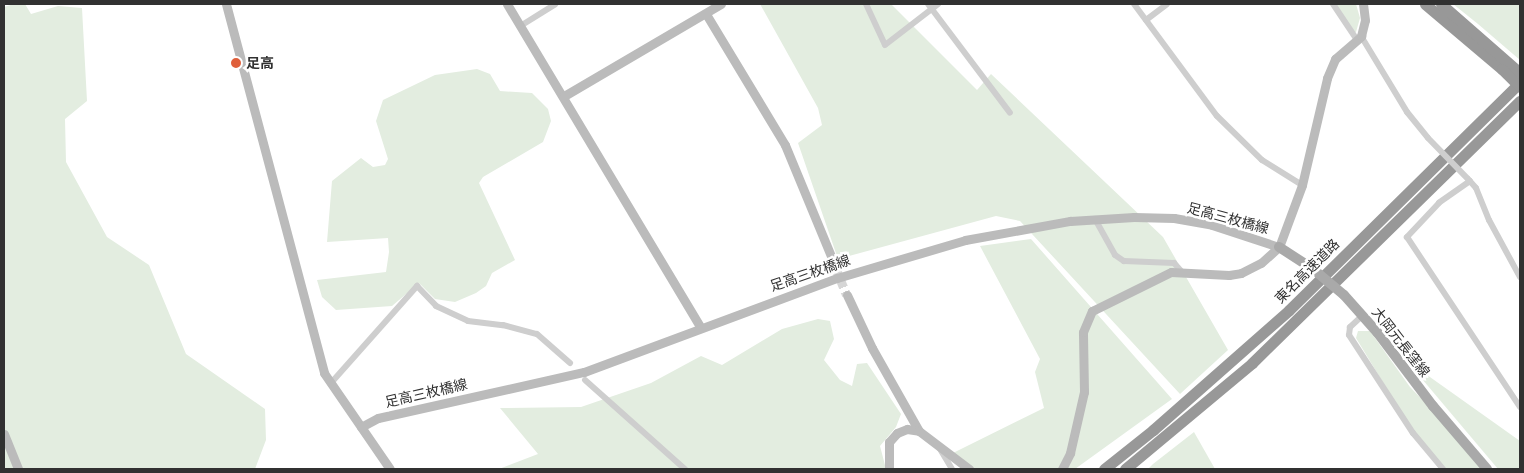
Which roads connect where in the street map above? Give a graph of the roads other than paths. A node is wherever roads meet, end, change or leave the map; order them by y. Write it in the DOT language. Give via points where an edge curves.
graph roads {
  1 [pos="226,4"];
  2 [pos="507,4"];
  3 [pos="555,4"];
  4 [pos="721,4"];
  5 [pos="866,4"];
  6 [pos="938,4"];
  7 [pos="1134,4"];
  8 [pos="1167,4"];
  9 [pos="1333,4"];
  10 [pos="1363,4"];
  11 [pos="1425,4"];
  12 [pos="1441,4"];
  13 [pos="929,6"];
  14 [pos="706,14"];
  15 [pos="1146,20"];
  16 [pos="522,25"];
  17 [pos="1359,38"];
  18 [pos="1506,66"];
  19 [pos="1520,73"];
  20 [pos="1520,82"];
  21 [pos="1520,87"];
  22 [pos="564,96"];
  23 [pos="1520,101"];
  24 [pos="1010,113"];
  25 [pos="1469,180"];
  26 [pos="1302,185"];
  27 [pos="1095,219"];
  28 [pos="1279,246"];
  29 [pos="835,266"];
  30 [pos="1182,272"];
  31 [pos="1520,277"];
  32 [pos="847,295"];
  33 [pos="1363,316"];
  34 [pos="700,326"];
  35 [pos="570,363"];
  36 [pos="1252,363"];
  37 [pos="585,380"];
  38 [pos="331,383"];
  39 [pos="1520,407"];
  40 [pos="361,428"];
  41 [pos="919,430"];
  42 [pos="4,434"];
  43 [pos="940,447"];
  44 [pos="18,469"];
  45 [pos="390,469"];
  46 [pos="685,469"];
  47 [pos="889,469"];
  48 [pos="952,469"];
  49 [pos="969,469"];
  50 [pos="1062,469"];
  51 [pos="1104,469"];
  52 [pos="1125,469"];
  53 [pos="1135,469"];
  54 [pos="1443,469"];
  55 [pos="1487,469"];
  1 -- 38 [label="street" via="319,356"];
  2 -- 16 [label="street"];
  3 -- 16 [label="street"];
  4 -- 14 [label="street"];
  5 -- 13 [label="street" via="885,45"];
  6 -- 13 [label="street"];
  7 -- 15 [label="street"];
  8 -- 15 [label="street"];
  9 -- 17 [label="street"];
  10 -- 17 [label="street" via="1366,20"];
  11 -- 18 [label="highway"];
  12 -- 18 [label="highway"];
  13 -- 24 [label="street"];
  14 -- 22 [label="street"];
  14 -- 29 [label="street" via="786,146"];
  15 -- 26 [label="street" via="1217,116 1240,141"];
  16 -- 22 [label="street"];
  17 -- 25 [label="street, bridge" via="1407,112"];
  17 -- 26 [label="street" via="1330,69"];
  18 -- 19 [label="highway"];
  18 -- 21 [label="highway, bridge"];
  20 -- 51 [label="highway, 東名高速道路" via="1289,310 1182,406"];
  22 -- 34 [label="street"];
  23 -- 36 [label="highway, 東名高速道路"];
  25 -- 31 [label="street" via="1479,193 1489,220"];
  25 -- 39 [label="street" via="1439,203 1407,237"];
  26 -- 28 [label="street"];
  27 -- 28 [label="street, 足高三枚橋線" via="1174,218"];
  27 -- 30 [label="street" via="1115,255 1124,261 1174,263"];
  27 -- 34 [label="street, 足高三枚橋線" via="988,236 884,262"];
  28 -- 30 [label="street" via="1261,263 1241,272 1229,275"];
  28 -- 33 [label="main road, 大岡元長窪線, bridge" via="1313,269"];
  30 -- 50 [label="street" via="1166,274 1101,304 1086,320 1084,392 1070,453"];
  32 -- 41 [label="street" via="872,348"];
  33 -- 54 [label="street" via="1350,327 1349,335 1413,433"];
  33 -- 55 [label="main road, 大岡元長窪線"];
  34 -- 40 [label="street, 足高三枚橋線" via="584,372 378,418"];
  35 -- 38 [label="street" via="537,334 503,325 468,321 436,306 417,286"];
  36 -- 52 [label="highway, 東名高速道路"];
  36 -- 53 [label="highway" via="1180,432"];
  37 -- 46 [label="street"];
  38 -- 40 [label="street"];
  40 -- 45 [label="street"];
  41 -- 43 [label="street"];
  41 -- 47 [label="street" via="907,429 897,433 889,442"];
  42 -- 44 [label="street"];
  43 -- 48 [label="street"];
  43 -- 49 [label="street"];
}
